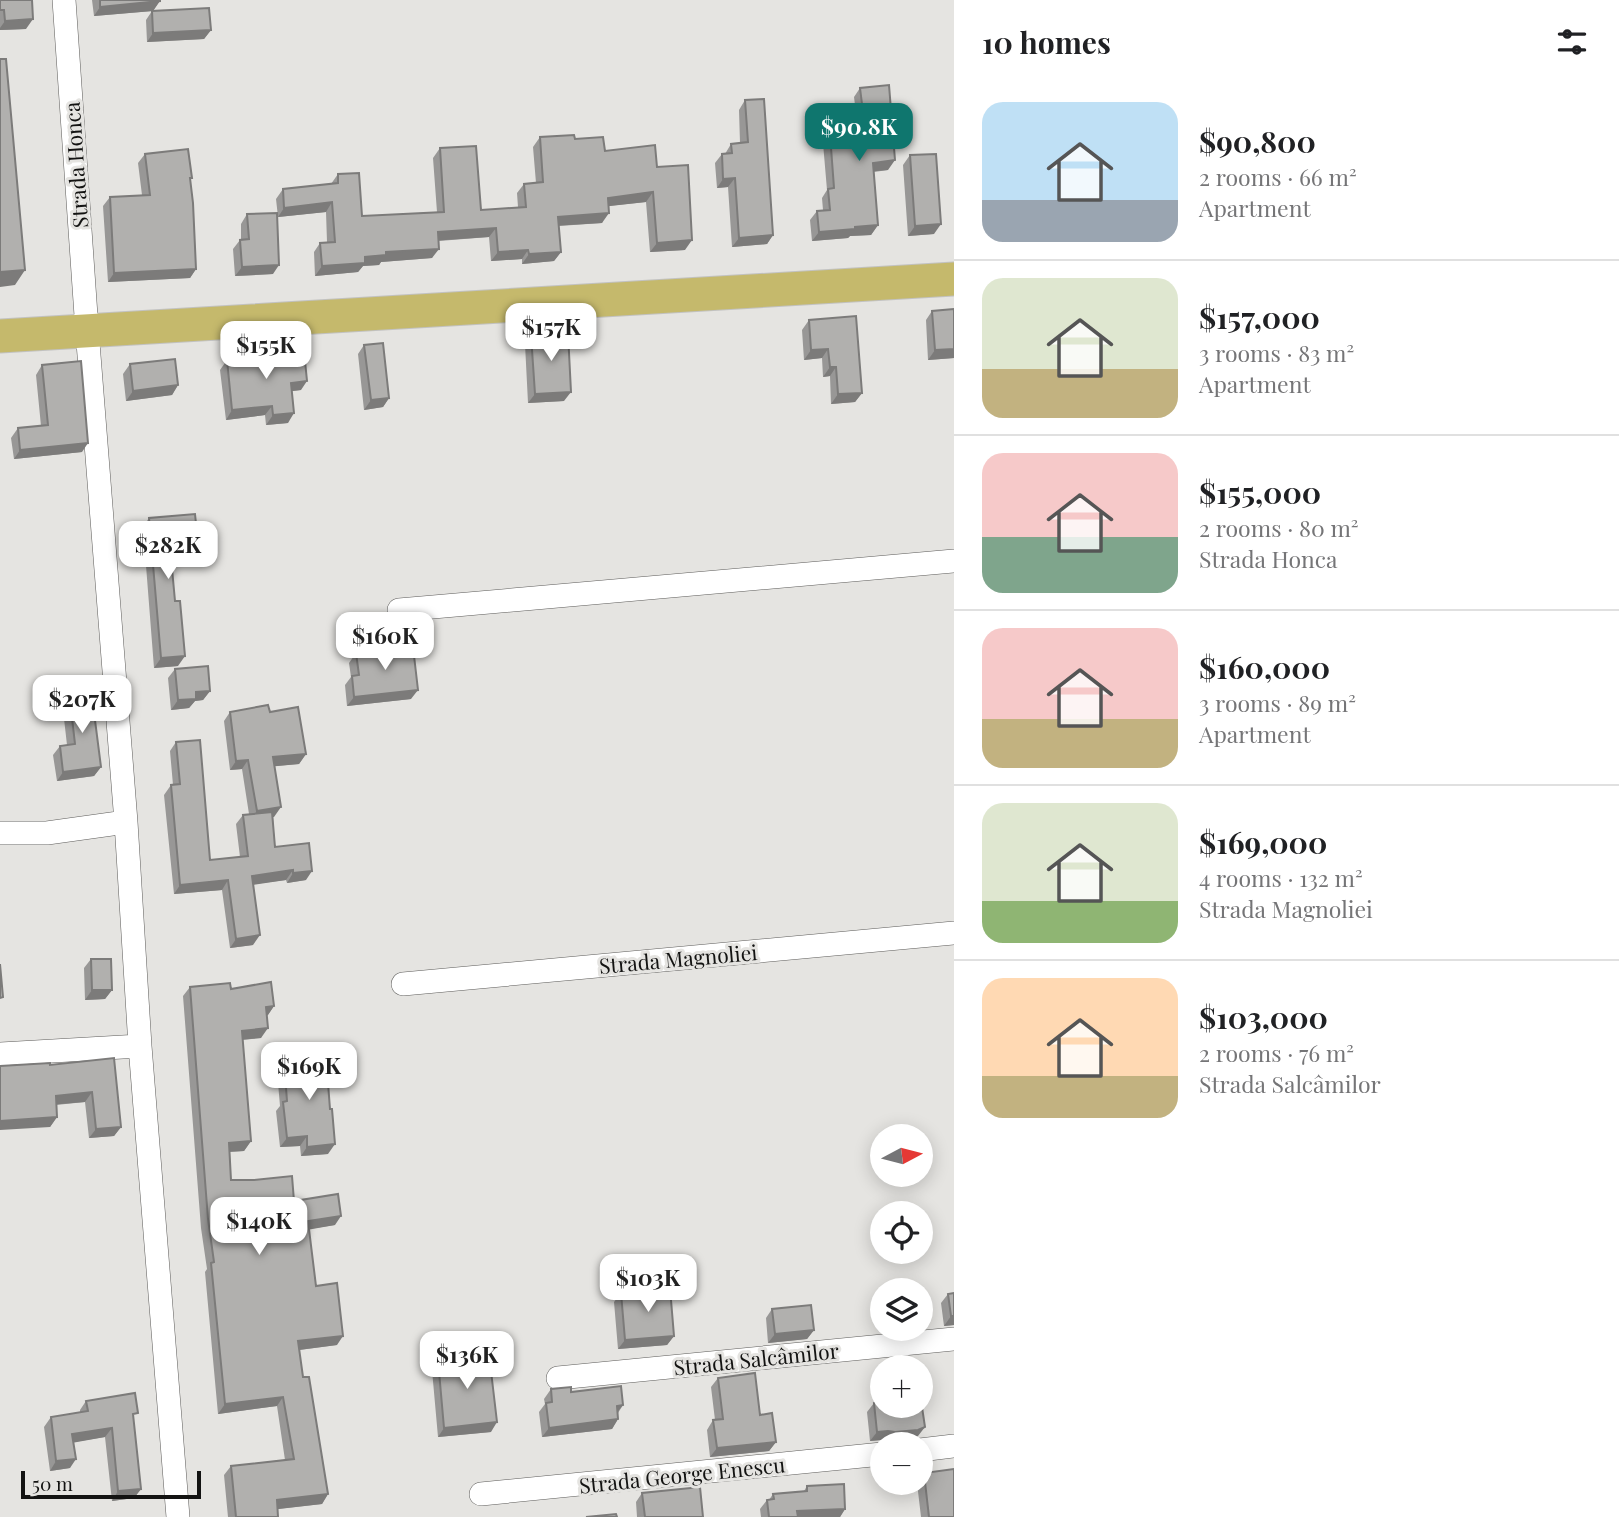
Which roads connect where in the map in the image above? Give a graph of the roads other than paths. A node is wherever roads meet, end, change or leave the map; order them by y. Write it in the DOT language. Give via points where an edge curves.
graph roads {
  1 [pos="64,0"];
  2 [pos="954,279"];
  3 [pos="86,330"];
  4 [pos="0,336"];
  5 [pos="954,562"];
  6 [pos="399,610"];
  7 [pos="126,822"];
  8 [pos="0,833"];
  9 [pos="954,933"];
  10 [pos="402,984"];
  11 [pos="140,1046"];
  12 [pos="0,1054"];
  13 [pos="954,1339"];
  14 [pos="558,1378"];
  15 [pos="954,1446"];
  16 [pos="933,1448"];
  17 [pos="870,1455"];
  18 [pos="481,1494"];
  19 [pos="178,1517"];
  1 -- 3 [label="street, Strada Honca"];
  2 -- 3 [label="highway"];
  3 -- 4 [label="highway"];
  3 -- 7 [label="street, Strada Honca"];
  5 -- 6 [label="street"];
  7 -- 8 [label="street" via="47,833"];
  7 -- 11 [label="street, Strada Honca"];
  9 -- 10 [label="street, Strada Magnoliei"];
  11 -- 12 [label="street"];
  11 -- 19 [label="street, Strada Honca"];
  13 -- 14 [label="street, Strada Salcâmilor"];
  15 -- 16 [label="street"];
  17 -- 18 [label="street, Strada George Enescu"];
}
